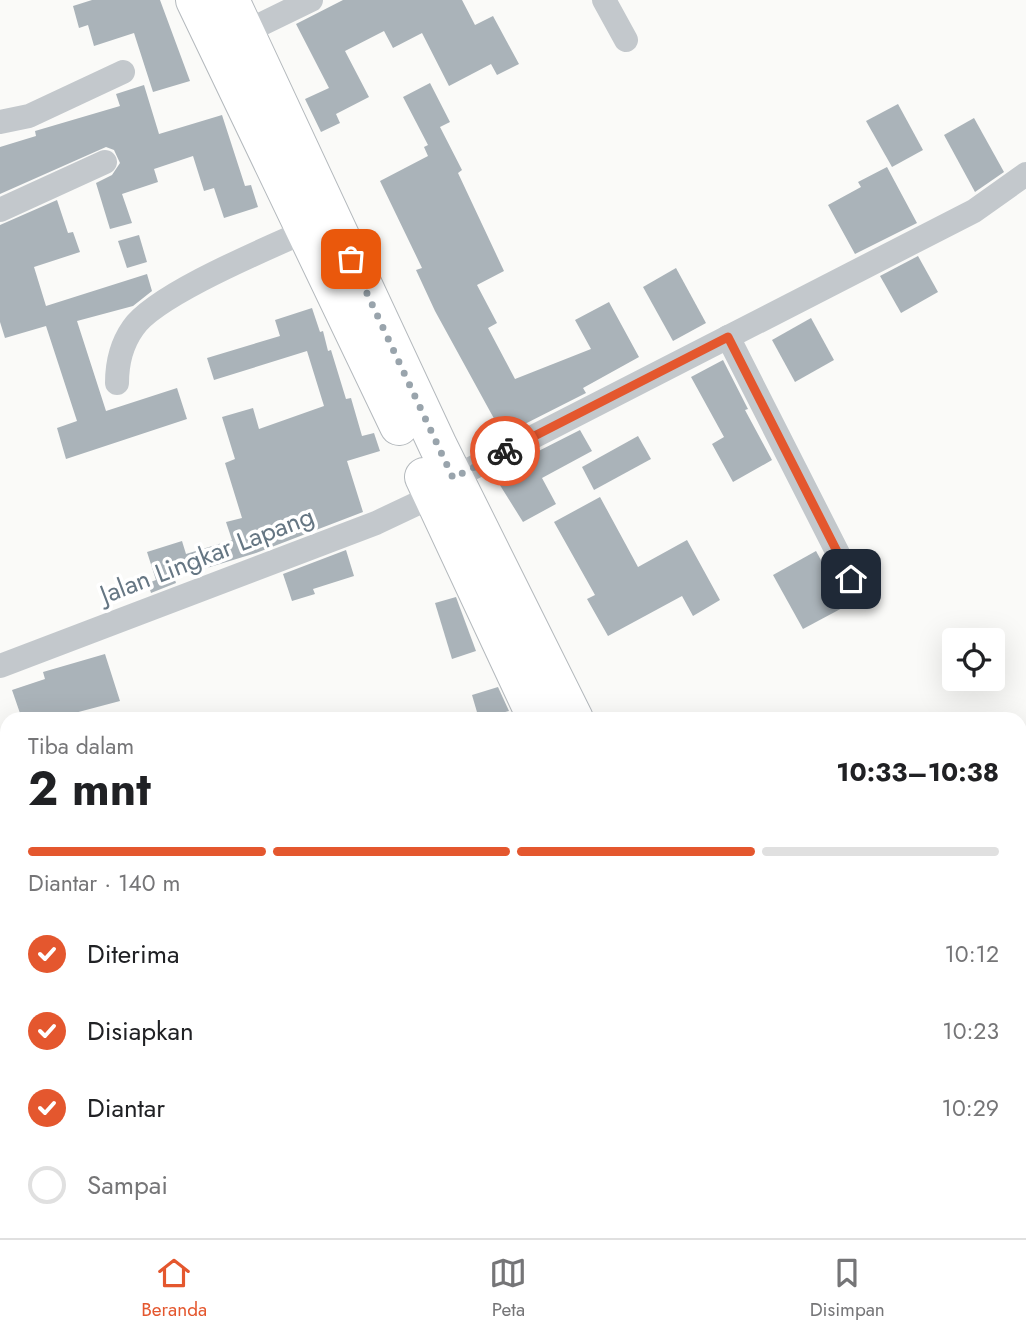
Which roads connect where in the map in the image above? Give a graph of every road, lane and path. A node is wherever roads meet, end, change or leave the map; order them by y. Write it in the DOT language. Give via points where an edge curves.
graph roads {
  1 [pos="195,0"];
  2 [pos="311,0"];
  3 [pos="604,0"];
  4 [pos="230,26"];
  5 [pos="626,40"];
  6 [pos="123,72"];
  7 [pos="0,122"];
  8 [pos="105,162"];
  9 [pos="1026,174"];
  10 [pos="0,210"];
  11 [pos="306,231"];
  12 [pos="728,337"];
  13 [pos="117,383"];
  14 [pos="435,469"];
  15 [pos="851,579"];
  16 [pos="507,618"];
  17 [pos="0,666"];
  18 [pos="535,712"];
  19 [pos="569,712"];
  1 -- 4 [label="highway"];
  2 -- 4 [label="street"];
  3 -- 5 [label="street"];
  4 -- 11 [label="highway"];
  4 -- 14 [label="highway"];
  6 -- 7 [label="street" via="29,116"];
  8 -- 10 [label="street"];
  9 -- 12 [label="street, Jalan Lingkar Lapang" via="974,211"];
  11 -- 13 [label="street" via="193,285 134,326 117,364"];
  11 -- 14 [label="highway"];
  12 -- 14 [label="street, Jalan Lingkar Lapang"];
  12 -- 15 [label="street"];
  14 -- 16 [label="highway"];
  14 -- 17 [label="street, Jalan Lingkar Lapang" via="376,523"];
  16 -- 18 [label="highway"];
  16 -- 19 [label="highway"];
}
